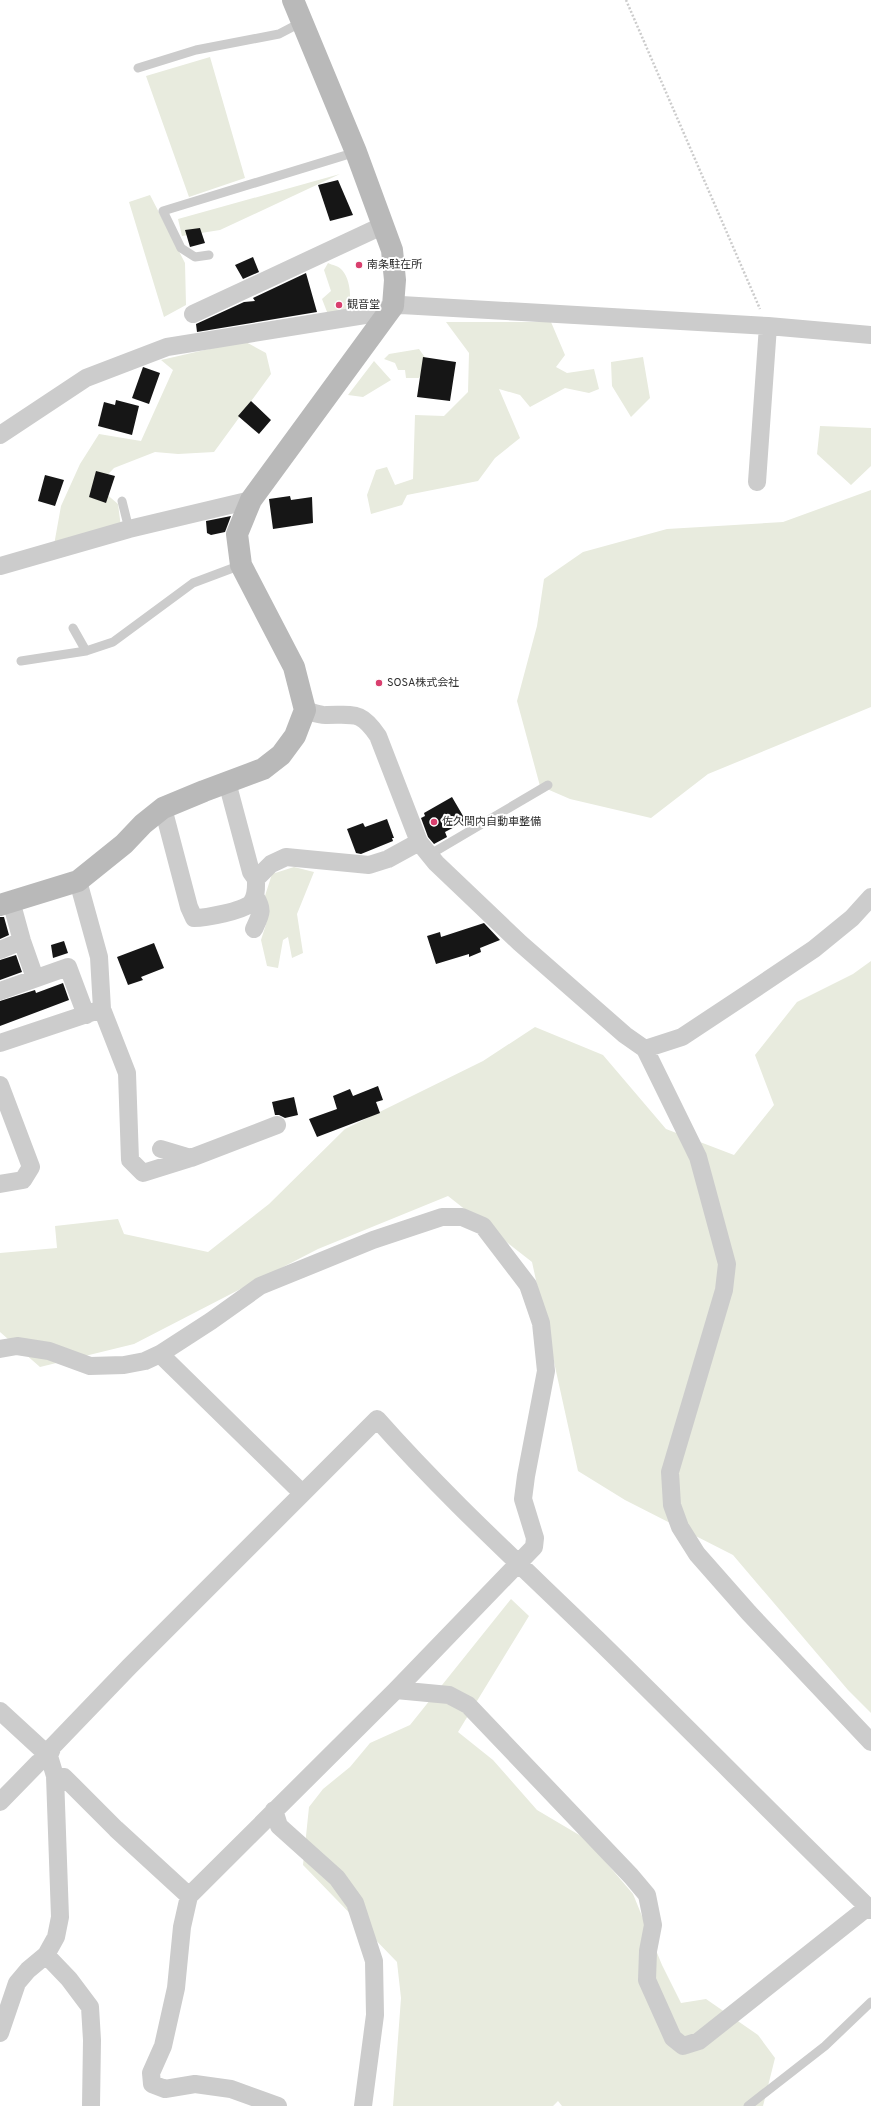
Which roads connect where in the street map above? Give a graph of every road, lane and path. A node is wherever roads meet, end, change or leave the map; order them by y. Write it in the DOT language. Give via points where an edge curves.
graph roads {
  1 [pos="293,0"];
  2 [pos="626,0"];
  3 [pos="302,22"];
  4 [pos="138,68"];
  5 [pos="356,152"];
  6 [pos="384,225"];
  7 [pos="209,255"];
  8 [pos="393,306"];
  9 [pos="193,314"];
  10 [pos="768,326"];
  11 [pos="871,335"];
  12 [pos="0,435"];
  13 [pos="758,482"];
  14 [pos="122,500"];
  15 [pos="250,500"];
  16 [pos="129,529"];
  17 [pos="241,565"];
  18 [pos="0,566"];
  19 [pos="73,628"];
  20 [pos="86,652"];
  21 [pos="21,661"];
  22 [pos="305,710"];
  23 [pos="228,782"];
  24 [pos="548,785"];
  25 [pos="163,808"];
  26 [pos="424,849"];
  27 [pos="78,882"];
  28 [pos="256,888"];
  29 [pos="871,897"];
  30 [pos="6,903"];
  31 [pos="254,929"];
  32 [pos="22,941"];
  33 [pos="0,950"];
  34 [pos="35,978"];
  35 [pos="0,991"];
  36 [pos="102,1009"];
  37 [pos="86,1015"];
  38 [pos="0,1043"];
  39 [pos="645,1049"];
  40 [pos="0,1085"];
  41 [pos="277,1125"];
  42 [pos="161,1149"];
  43 [pos="191,1158"];
  44 [pos="0,1184"];
  45 [pos="0,1349"];
  46 [pos="160,1354"];
  47 [pos="302,1493"];
  48 [pos="519,1564"];
  49 [pos="396,1690"];
  50 [pos="0,1711"];
  51 [pos="871,1742"];
  52 [pos="49,1756"];
  53 [pos="55,1776"];
  54 [pos="0,1802"];
  55 [pos="274,1810"];
  56 [pos="189,1896"];
  57 [pos="870,1908"];
  58 [pos="46,1955"];
  59 [pos="871,2002"];
  60 [pos="0,2033"];
  61 [pos="91,2106"];
  62 [pos="278,2106"];
  63 [pos="363,2106"];
  64 [pos="748,2106"];
  1 -- 3 [label="street"];
  2 -- 10 [label="path"];
  3 -- 4 [label="lane" via="279,34 196,50"];
  3 -- 5 [label="street"];
  5 -- 6 [label="street"];
  5 -- 7 [label="lane" via="163,211 182,248 195,257"];
  6 -- 8 [label="street" via="392,250 395,280"];
  6 -- 9 [label="street"];
  8 -- 10 [label="street" via="401,304"];
  8 -- 12 [label="street" via="371,314 167,347 86,378"];
  8 -- 15 [label="street"];
  10 -- 11 [label="street"];
  10 -- 13 [label="street"];
  14 -- 16 [label="lane"];
  15 -- 16 [label="street"];
  15 -- 17 [label="street" via="238,534"];
  16 -- 18 [label="street"];
  17 -- 20 [label="lane" via="193,583 113,642"];
  17 -- 22 [label="street" via="294,667"];
  19 -- 20 [label="lane"];
  20 -- 21 [label="lane"];
  22 -- 23 [label="street" via="295,736 281,755 263,769"];
  22 -- 26 [label="street" via="325,716 347,714 369,722 378,736"];
  23 -- 25 [label="street"];
  23 -- 28 [label="street"];
  24 -- 26 [label="lane"];
  25 -- 27 [label="street"];
  25 -- 28 [label="street" via="194,918 242,908 250,903"];
  26 -- 28 [label="street" via="369,865 286,858 271,864"];
  26 -- 39 [label="street" via="520,943 624,1035"];
  27 -- 30 [label="street"];
  27 -- 36 [label="street" via="99,957"];
  28 -- 31 [label="street" via="261,906"];
  29 -- 39 [label="street" via="852,918 814,948 750,992 682,1037"];
  30 -- 32 [label="street"];
  32 -- 33 [label="street"];
  32 -- 34 [label="street"];
  34 -- 35 [label="street"];
  34 -- 37 [label="street" via="68,967"];
  36 -- 37 [label="street"];
  36 -- 43 [label="street" via="126,1074 130,1160 143,1174"];
  37 -- 38 [label="street"];
  39 -- 51 [label="street" via="698,1157 727,1264 724,1290 670,1472 672,1505 680,1527 697,1554"];
  40 -- 44 [label="street" via="31,1166 23,1180"];
  41 -- 43 [label="street"];
  42 -- 43 [label="street"];
  45 -- 46 [label="street" via="16,1346 49,1351 90,1366 124,1365 144,1361"];
  46 -- 47 [label="street"];
  46 -- 48 [label="street" via="260,1286 373,1240 442,1217 462,1217 483,1226 528,1285 541,1323 546,1371 523,1499 535,1538 534,1547"];
  47 -- 48 [label="street" via="377,1419 404,1450"];
  47 -- 52 [label="street" via="123,1673 54,1746"];
  48 -- 49 [label="street"];
  48 -- 57 [label="street"];
  49 -- 55 [label="street"];
  49 -- 57 [label="street" via="449,1695 468,1705 647,1895 653,1925 648,1951 647,1980 673,2038 683,2046 699,2041"];
  50 -- 52 [label="street"];
  52 -- 53 [label="street"];
  52 -- 54 [label="street" via="38,1763"];
  53 -- 56 [label="street" via="64,1777"];
  53 -- 58 [label="street" via="60,1917 56,1937"];
  55 -- 56 [label="street"];
  55 -- 63 [label="street" via="279,1826 336,1878 355,1902 374,1961 375,2015"];
  56 -- 62 [label="street" via="182,1927 176,1988 164,2046 152,2072 152,2084 165,2089 195,2084 231,2089"];
  58 -- 60 [label="street" via="17,1983"];
  58 -- 61 [label="street" via="70,1979 90,2007"];
  59 -- 64 [label="lane" via="825,2046"];
}
